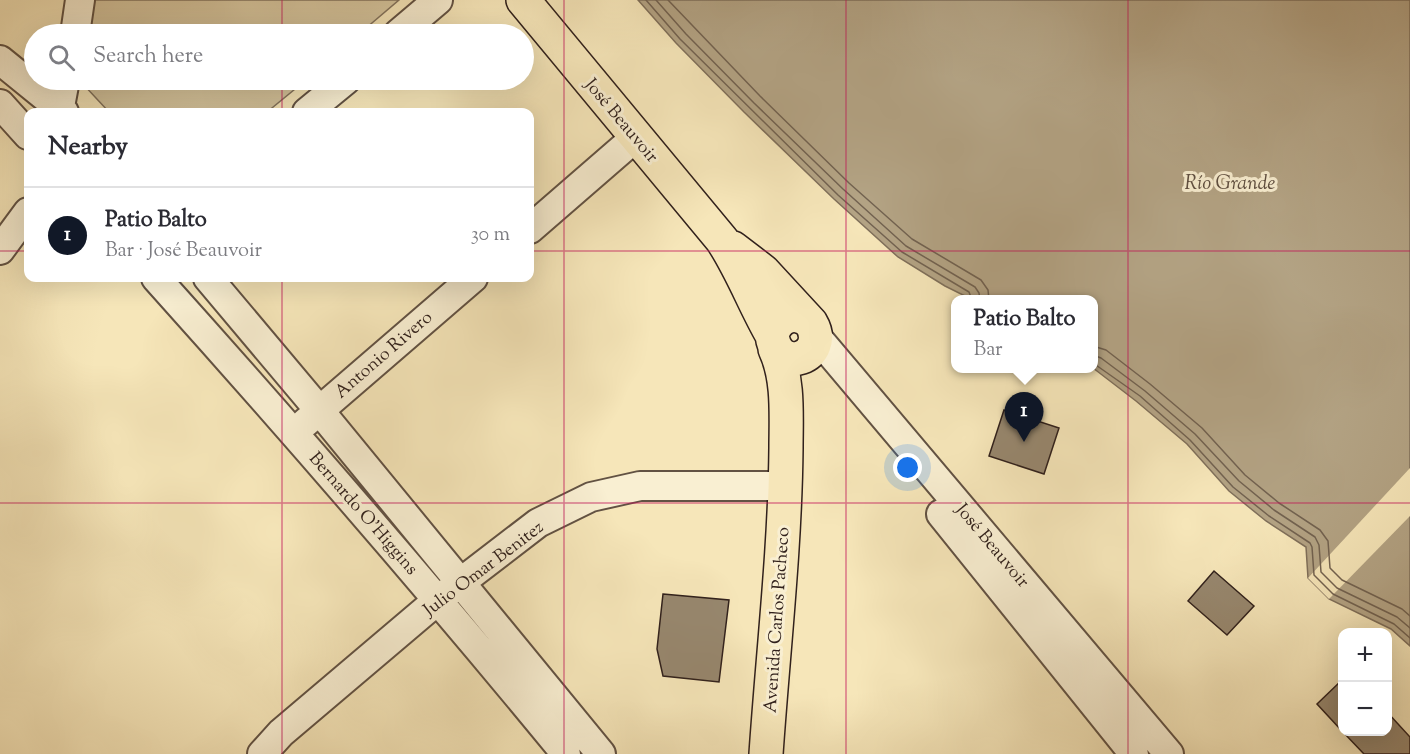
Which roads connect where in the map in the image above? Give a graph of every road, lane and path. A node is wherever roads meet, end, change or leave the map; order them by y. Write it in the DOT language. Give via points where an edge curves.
graph roads {
  1 [pos="80,0"];
  2 [pos="438,0"];
  3 [pos="522,0"];
  4 [pos="76,24"];
  5 [pos="410,24"];
  6 [pos="0,60"];
  7 [pos="24,80"];
  8 [pos="36,90"];
  9 [pos="64,90"];
  10 [pos="334,90"];
  11 [pos="0,104"];
  12 [pos="57,108"];
  13 [pos="61,108"];
  14 [pos="312,108"];
  15 [pos="24,131"];
  16 [pos="636,137"];
  17 [pos="24,217"];
  18 [pos="534,226"];
  19 [pos="0,250"];
  20 [pos="160,282"];
  21 [pos="211,282"];
  22 [pos="468,282"];
  23 [pos="799,344"];
  24 [pos="319,410"];
  25 [pos="295,433"];
  26 [pos="785,486"];
  27 [pos="449,591"];
  28 [pos="262,754"];
  29 [pos="566,754"];
  30 [pos="601,754"];
  31 [pos="766,754"];
  32 [pos="1134,754"];
  33 [pos="1169,754"];
  1 -- 4 [label="street"];
  2 -- 5 [label="street"];
  3 -- 16 [label="main road, José Beauvoir"];
  6 -- 7 [label="street"];
  8 -- 12 [label="street"];
  9 -- 13 [label="street"];
  10 -- 14 [label="street"];
  11 -- 15 [label="street"];
  16 -- 18 [label="street"];
  16 -- 23 [label="main road, José Beauvoir" via="722,240 763,271"];
  17 -- 19 [label="street"];
  20 -- 25 [label="street, Bernardo O'Higgins"];
  21 -- 24 [label="street, Bernardo O'Higgins"];
  22 -- 24 [label="street, Antonio Rivero"];
  23 -- 26 [label="main road, Avenida Carlos Pacheco" via="799,432"];
  23 -- 32 [label="street, José Beauvoir" via="830,375"];
  23 -- 33 [label="street, José Beauvoir"];
  24 -- 25 [label="street, Antonio Rivero"];
  24 -- 27 [label="street, Bernardo O'Higgins"];
  25 -- 27 [label="street, Bernardo O'Higgins"];
  26 -- 27 [label="street, Julio Omar Benitez" via="640,486 591,497 538,523"];
  26 -- 31 [label="main road, Avenida Carlos Pacheco"];
  27 -- 28 [label="street, Julio Omar Benitez" via="281,733"];
  27 -- 29 [label="street, Bernardo O'Higgins"];
  27 -- 30 [label="street, Bernardo O'Higgins"];
}
